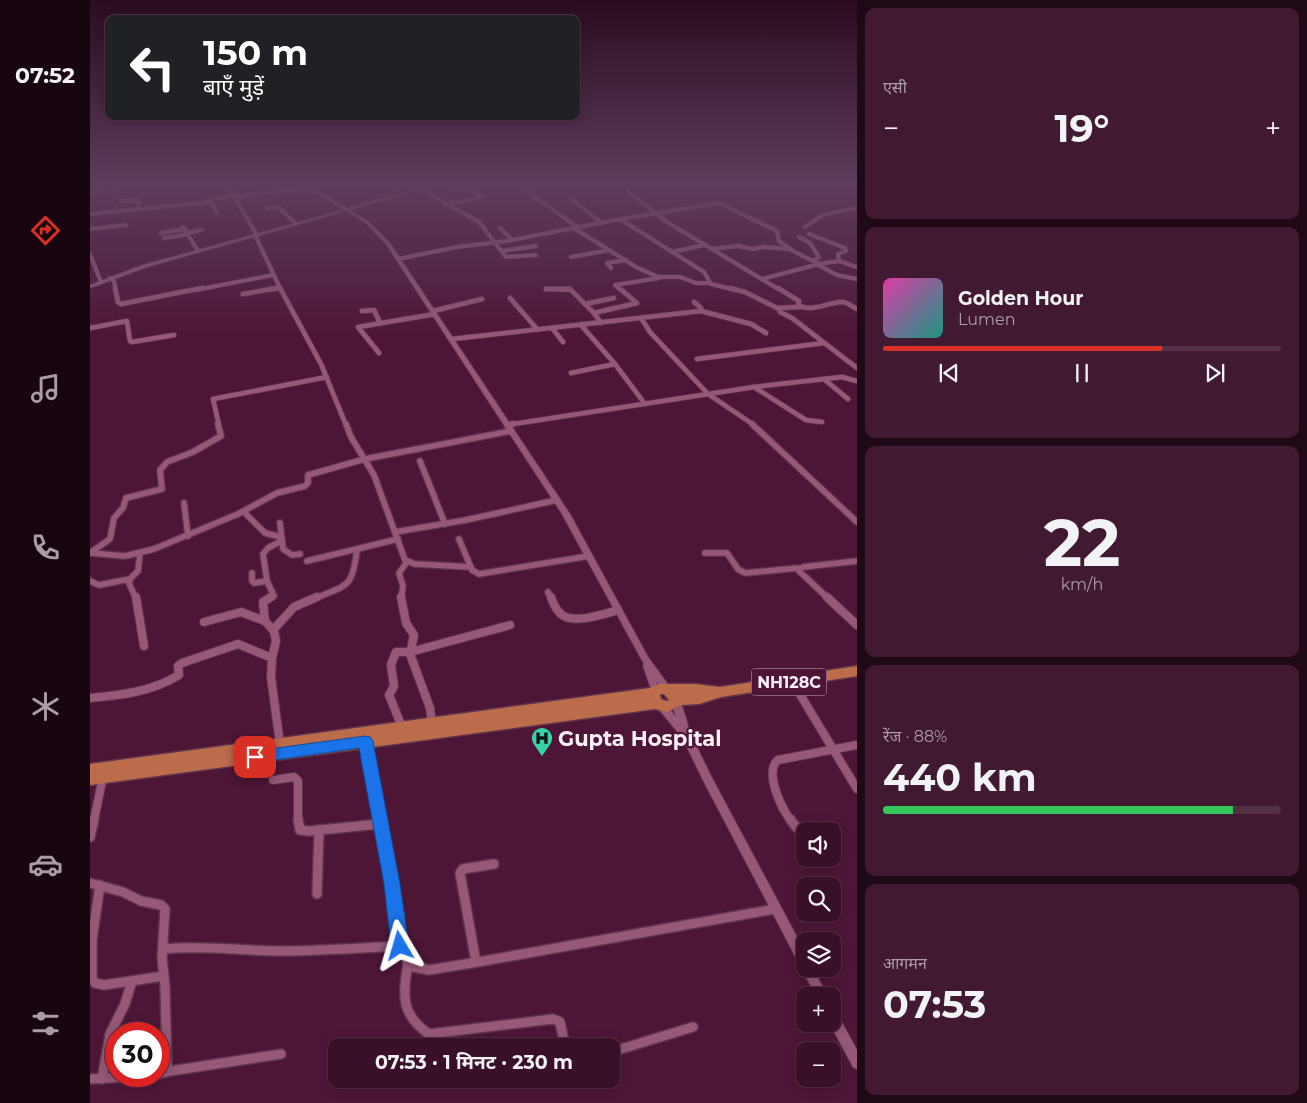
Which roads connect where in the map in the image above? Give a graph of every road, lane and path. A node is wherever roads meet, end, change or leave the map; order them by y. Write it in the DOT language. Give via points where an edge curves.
graph roads {
  1 [pos="175,234"];
  2 [pos="188,234"];
  3 [pos="380,234"];
  4 [pos="488,234"];
  5 [pos="506,234"];
  6 [pos="541,234"];
  7 [pos="586,234"];
  8 [pos="644,234"];
  9 [pos="687,234"];
  10 [pos="778,234"];
  11 [pos="810,234"];
  12 [pos="256,235"];
  13 [pos="164,238"];
  14 [pos="799,238"];
  15 [pos="512,240"];
  16 [pos="494,243"];
  17 [pos="704,245"];
  18 [pos="536,246"];
  19 [pos="711,249"];
  20 [pos="790,249"];
  21 [pos="610,250"];
  22 [pos="198,251"];
  23 [pos="502,251"];
  24 [pos="672,252"];
  25 [pos="90,254"];
  26 [pos="536,255"];
  27 [pos="571,257"];
  28 [pos="398,259"];
  29 [pos="626,260"];
  30 [pos="813,260"];
  31 [pos="839,261"];
  32 [pos="818,265"];
  33 [pos="857,267"];
  34 [pos="612,268"];
  35 [pos="273,275"];
  36 [pos="110,278"];
  37 [pos="660,278"];
  38 [pos="762,279"];
  39 [pos="857,279"];
  40 [pos="101,282"];
  41 [pos="710,283"];
  42 [pos="90,287"];
  43 [pos="280,288"];
  44 [pos="546,289"];
  45 [pos="243,294"];
  46 [pos="510,298"];
  47 [pos="614,298"];
  48 [pos="482,299"];
  49 [pos="605,300"];
  50 [pos="694,302"];
  51 [pos="585,304"];
  52 [pos="801,307"];
  53 [pos="779,308"];
  54 [pos="613,309"];
  55 [pos="857,309"];
  56 [pos="701,311"];
  57 [pos="362,312"];
  58 [pos="434,312"];
  59 [pos="594,313"];
  60 [pos="641,318"];
  61 [pos="601,322"];
  62 [pos="380,323"];
  63 [pos="581,325"];
  64 [pos="90,328"];
  65 [pos="552,328"];
  66 [pos="537,329"];
  67 [pos="766,333"];
  68 [pos="174,335"];
  69 [pos="452,339"];
  70 [pos="563,342"];
  71 [pos="824,344"];
  72 [pos="379,353"];
  73 [pos="697,359"];
  74 [pos="615,364"];
  75 [pos="857,368"];
  76 [pos="570,373"];
  77 [pos="327,378"];
  78 [pos="824,379"];
  79 [pos="857,381"];
  80 [pos="754,387"];
  81 [pos="708,394"];
  82 [pos="848,398"];
  83 [pos="645,404"];
  84 [pos="822,422"];
  85 [pos="509,428"];
  86 [pos="365,459"];
  87 [pos="420,461"];
  88 [pos="557,500"];
  89 [pos="184,503"];
  90 [pos="244,512"];
  91 [pos="857,522"];
  92 [pos="280,523"];
  93 [pos="445,524"];
  94 [pos="395,532"];
  95 [pos="188,536"];
  96 [pos="281,539"];
  97 [pos="398,539"];
  98 [pos="459,539"];
  99 [pos="358,550"];
  100 [pos="90,553"];
  101 [pos="140,554"];
  102 [pos="300,554"];
  103 [pos="705,554"];
  104 [pos="589,556"];
  105 [pos="307,561"];
  106 [pos="857,561"];
  107 [pos="407,562"];
  108 [pos="470,567"];
  109 [pos="798,568"];
  110 [pos="252,573"];
  111 [pos="130,579"];
  112 [pos="90,581"];
  113 [pos="267,581"];
  114 [pos="548,592"];
  115 [pos="618,610"];
  116 [pos="265,621"];
  117 [pos="204,622"];
  118 [pos="857,625"];
  119 [pos="510,626"];
  120 [pos="273,630"];
  121 [pos="144,646"];
  122 [pos="410,652"];
  123 [pos="272,658"];
  124 [pos="857,671"];
  125 [pos="792,681"];
  126 [pos="664,697"];
  127 [pos="90,698"];
  128 [pos="432,723"];
  129 [pos="402,728"];
  130 [pos="686,735"];
  131 [pos="365,741"];
  132 [pos="280,744"];
  133 [pos="857,745"];
  134 [pos="833,749"];
  135 [pos="90,770"];
  136 [pos="96,778"];
  137 [pos="273,780"];
  138 [pos="857,789"];
  139 [pos="380,824"];
  140 [pos="796,827"];
  141 [pos="319,830"];
  142 [pos="90,837"];
  143 [pos="494,864"];
  144 [pos="95,884"];
  145 [pos="317,894"];
  146 [pos="776,909"];
  147 [pos="400,946"];
  148 [pos="796,947"];
  149 [pos="163,949"];
  150 [pos="476,962"];
  151 [pos="408,963"];
  152 [pos="164,976"];
  153 [pos="132,981"];
  154 [pos="166,1022"];
  155 [pos="693,1027"];
  156 [pos="841,1032"];
  157 [pos="563,1038"];
  158 [pos="620,1049"];
  159 [pos="281,1054"];
  160 [pos="857,1063"];
  161 [pos="170,1071"];
  162 [pos="102,1078"];
  163 [pos="105,1078"];
  164 [pos="90,1079"];
  1 -- 13 [label="street"];
  2 -- 22 [label="street"];
  3 -- 28 [label="street"];
  4 -- 16 [label="street"];
  5 -- 15 [label="street"];
  6 -- 15 [label="street"];
  7 -- 21 [label="street"];
  8 -- 24 [label="street"];
  9 -- 17 [label="street"];
  10 -- 20 [label="street" via="778,240"];
  11 -- 31 [label="street" via="845,248 846,251 838,254"];
  12 -- 22 [label="street"];
  12 -- 35 [label="street"];
  14 -- 30 [label="street" via="810,242 816,250 819,257"];
  15 -- 16 [label="street"];
  16 -- 23 [label="street"];
  16 -- 28 [label="street"];
  17 -- 19 [label="street"];
  17 -- 24 [label="street"];
  18 -- 23 [label="street"];
  19 -- 20 [label="street" via="736,246"];
  19 -- 38 [label="street"];
  20 -- 30 [label="street"];
  21 -- 27 [label="street"];
  21 -- 29 [label="street"];
  22 -- 36 [label="street"];
  23 -- 26 [label="street" via="508,258"];
  24 -- 41 [label="street" via="706,273"];
  25 -- 40 [label="street"];
  28 -- 58 [label="street"];
  29 -- 34 [label="street" via="608,263"];
  29 -- 37 [label="street"];
  30 -- 32 [label="street"];
  31 -- 32 [label="street"];
  31 -- 33 [label="street"];
  32 -- 38 [label="street"];
  32 -- 39 [label="street" via="837,275"];
  35 -- 36 [label="street" via="121,304 114,281"];
  35 -- 43 [label="street"];
  36 -- 40 [label="street"];
  37 -- 41 [label="street" via="680,277 696,283"];
  37 -- 54 [label="street" via="615,285 637,304"];
  38 -- 52 [label="street" via="798,301"];
  40 -- 42 [label="street"];
  41 -- 53 [label="street" via="745,292"];
  43 -- 45 [label="street"];
  43 -- 77 [label="street"];
  44 -- 51 [label="street" via="570,289"];
  46 -- 66 [label="street"];
  47 -- 49 [label="street"];
  48 -- 58 [label="street"];
  49 -- 51 [label="street"];
  49 -- 54 [label="street"];
  50 -- 56 [label="street"];
  51 -- 59 [label="street"];
  52 -- 53 [label="street"];
  52 -- 55 [label="street" via="843,302"];
  53 -- 71 [label="street"];
  54 -- 59 [label="street"];
  56 -- 60 [label="street"];
  56 -- 67 [label="street" via="756,325"];
  57 -- 62 [label="street" via="374,310"];
  58 -- 62 [label="street"];
  58 -- 69 [label="street"];
  59 -- 61 [label="street"];
  60 -- 61 [label="street"];
  60 -- 81 [label="street"];
  61 -- 63 [label="street"];
  62 -- 72 [label="street" via="358,327"];
  63 -- 65 [label="street"];
  63 -- 74 [label="street"];
  64 -- 68 [label="street" via="127,321 131,342"];
  65 -- 66 [label="street"];
  65 -- 70 [label="street"];
  66 -- 69 [label="street"];
  69 -- 85 [label="street"];
  71 -- 73 [label="street"];
  71 -- 75 [label="street"];
  74 -- 76 [label="street"];
  74 -- 83 [label="street"];
  77 -- 86 [label="street" via="347,429"];
  77 -- 100 [label="street" via="213,399 221,436 165,464 160,470 162,489 126,498 123,508 114,518 110,539"];
  78 -- 79 [label="street" via="846,377"];
  78 -- 80 [label="street"];
  78 -- 82 [label="street"];
  80 -- 81 [label="street"];
  80 -- 84 [label="street" via="806,420"];
  81 -- 83 [label="street"];
  81 -- 91 [label="street" via="758,428"];
  83 -- 85 [label="street"];
  85 -- 86 [label="street"];
  85 -- 88 [label="street"];
  86 -- 90 [label="street" via="312,473 308,475 307,485 277,493"];
  86 -- 94 [label="street" via="382,492"];
  87 -- 93 [label="street"];
  88 -- 93 [label="street"];
  88 -- 104 [label="street"];
  89 -- 95 [label="street"];
  90 -- 95 [label="street"];
  90 -- 96 [label="street" via="265,534"];
  92 -- 96 [label="street"];
  93 -- 94 [label="street"];
  94 -- 97 [label="street"];
  95 -- 101 [label="street"];
  96 -- 102 [label="street" via="288,554"];
  96 -- 113 [label="street" via="263,554"];
  97 -- 99 [label="street"];
  97 -- 107 [label="street"];
  98 -- 108 [label="street"];
  99 -- 105 [label="street"];
  99 -- 120 [label="street" via="351,582 294,607"];
  100 -- 101 [label="street" via="117,557"];
  101 -- 111 [label="street" via="138,572"];
  103 -- 109 [label="street" via="727,553 745,573"];
  104 -- 108 [label="street" via="479,574"];
  104 -- 115 [label="street"];
  106 -- 109 [label="street"];
  107 -- 108 [label="street"];
  107 -- 122 [label="street" via="399,573 406,623 414,635"];
  109 -- 118 [label="street"];
  110 -- 113 [label="street" via="254,583"];
  111 -- 112 [label="street" via="99,585"];
  111 -- 121 [label="street" via="137,600"];
  113 -- 116 [label="street" via="274,596 263,602"];
  114 -- 115 [label="street" via="560,614 568,618"];
  115 -- 126 [label="street"];
  116 -- 117 [label="street" via="241,612"];
  116 -- 120 [label="street"];
  119 -- 122 [label="street"];
  120 -- 123 [label="street" via="276,641"];
  122 -- 128 [label="street" via="430,708"];
  122 -- 129 [label="street" via="396,652 391,665 394,686 390,695"];
  123 -- 127 [label="street" via="244,645 232,645 182,663 178,666 180,673 177,676 148,691"];
  123 -- 132 [label="street" via="272,690"];
  124 -- 125 [label="highway, NH128C"];
  125 -- 126 [label="highway, NH128C" via="721,692 699,699"];
  125 -- 134 [label="street"];
  126 -- 128 [label="highway, NH128C"];
  126 -- 130 [label="street"];
  126 -- 130 [label="street"];
  126 -- 131 [label="highway, NH128C"];
  128 -- 129 [label="highway, NH128C"];
  129 -- 132 [label="highway, NH128C"];
  130 -- 146 [label="street"];
  131 -- 136 [label="highway, NH128C"];
  131 -- 139 [label="street"];
  132 -- 135 [label="highway, NH128C"];
  133 -- 134 [label="street"];
  134 -- 138 [label="street"];
  134 -- 140 [label="street" via="778,760 771,768 782,810"];
  136 -- 142 [label="street"];
  137 -- 141 [label="street" via="294,777 298,781 299,828 303,831"];
  139 -- 141 [label="street"];
  139 -- 147 [label="street"];
  141 -- 145 [label="street"];
  143 -- 150 [label="street" via="463,869 460,873"];
  144 -- 149 [label="street" via="164,906"];
  144 -- 153 [label="street" via="92,978 95,983 104,985"];
  146 -- 148 [label="street"];
  146 -- 150 [label="street" via="662,932"];
  147 -- 149 [label="street" via="281,951 192,946"];
  147 -- 151 [label="street"];
  149 -- 152 [label="street"];
  150 -- 151 [label="street" via="428,970"];
  151 -- 157 [label="street" via="403,995 405,1004 413,1022 429,1034 554,1019 560,1022"];
  152 -- 153 [label="street"];
  152 -- 154 [label="street"];
  153 -- 162 [label="street" via="110,1034"];
  155 -- 158 [label="street"];
  156 -- 160 [label="street"];
  159 -- 161 [label="street"];
  162 -- 163 [label="street"];
  162 -- 164 [label="street"];
}
